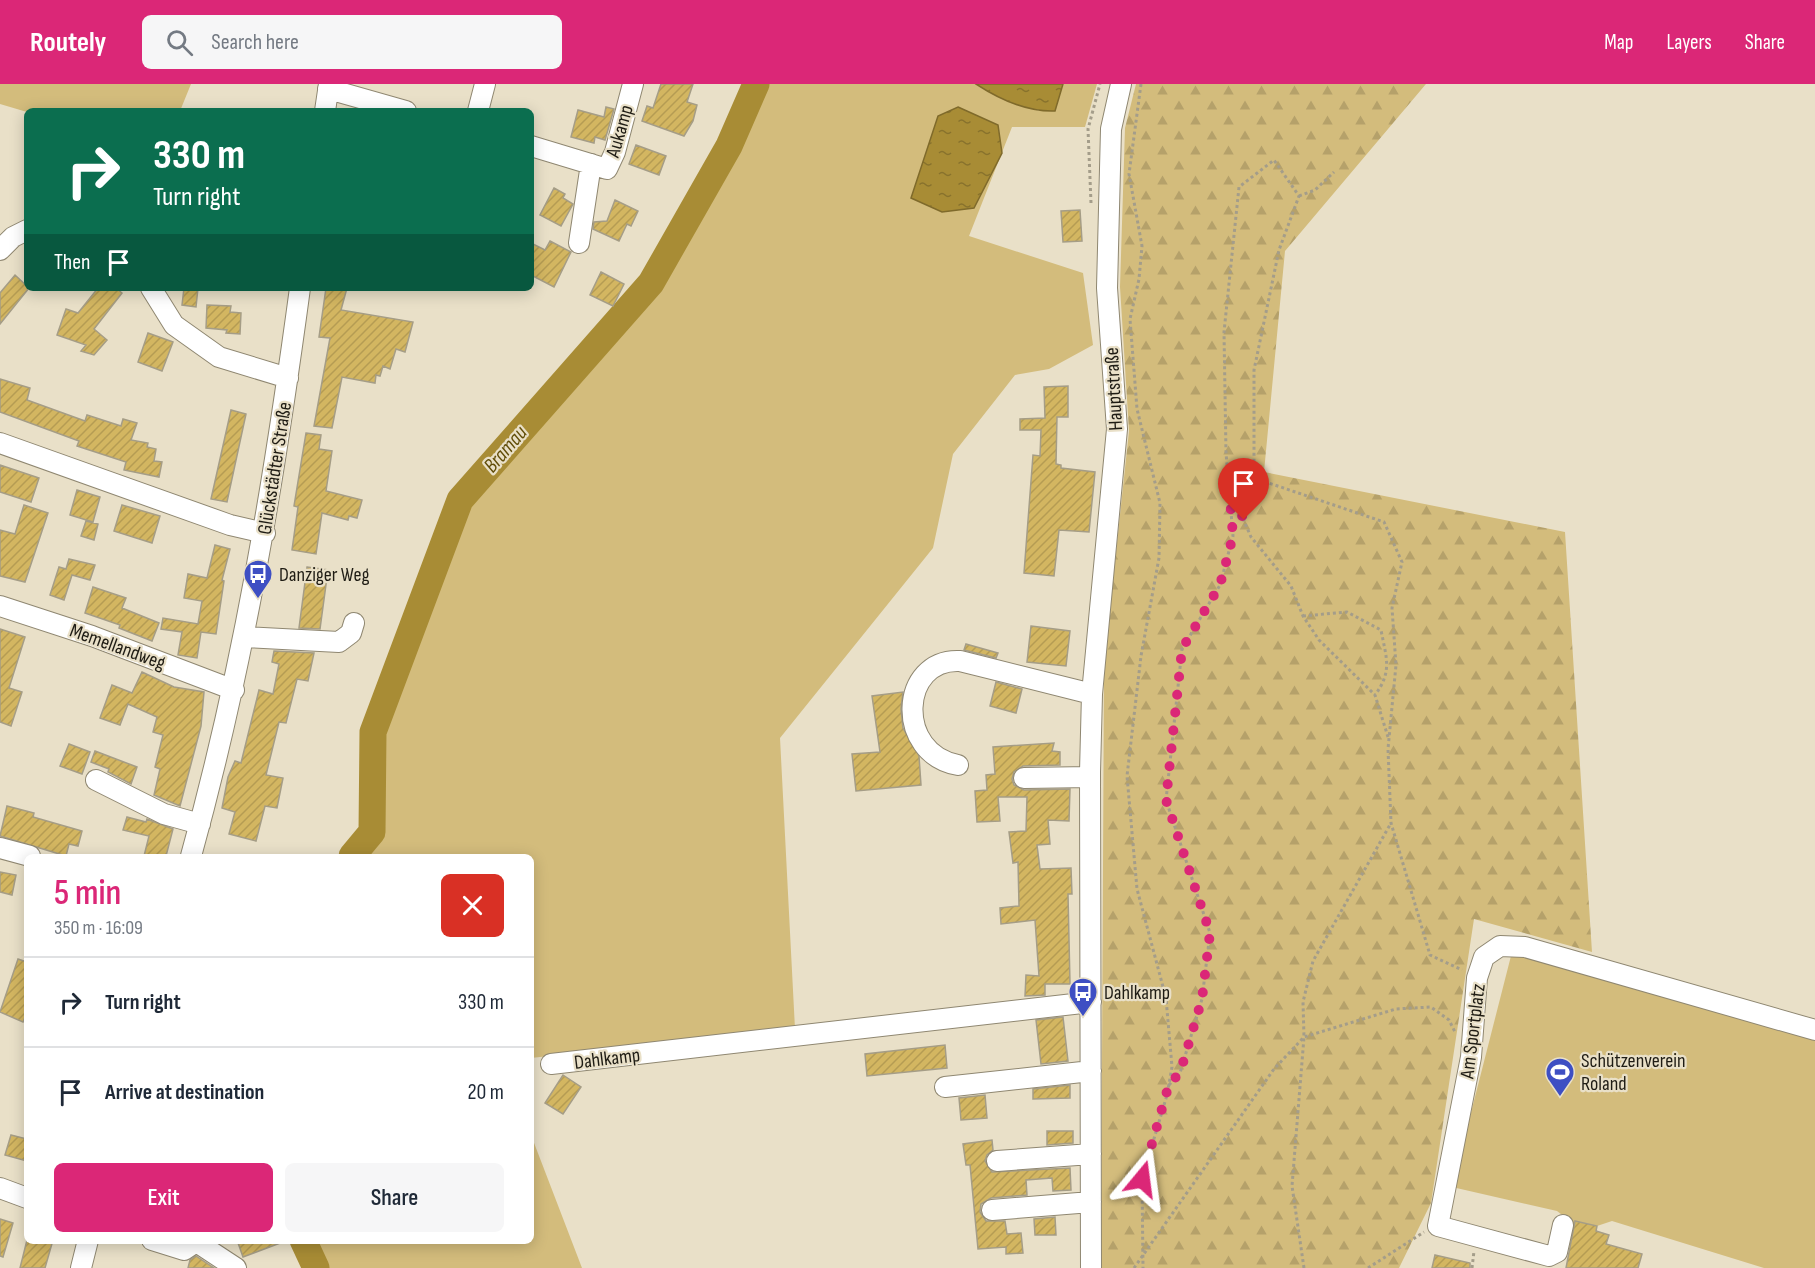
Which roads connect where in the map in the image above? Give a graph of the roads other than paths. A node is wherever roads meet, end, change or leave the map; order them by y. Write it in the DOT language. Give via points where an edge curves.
graph roads {
  1 [pos="485,84"];
  2 [pos="633,84"];
  3 [pos="1121,84"];
  4 [pos="329,86"];
  5 [pos="325,108"];
  6 [pos="395,108"];
  7 [pos="478,108"];
  8 [pos="534,147"];
  9 [pos="591,164"];
  10 [pos="24,232"];
  11 [pos="579,243"];
  12 [pos="0,250"];
  13 [pos="153,291"];
  14 [pos="300,291"];
  15 [pos="288,378"];
  16 [pos="0,443"];
  17 [pos="265,533"];
  18 [pos="0,606"];
  19 [pos="354,622"];
  20 [pos="245,637"];
  21 [pos="234,690"];
  22 [pos="1092,694"];
  23 [pos="958,765"];
  24 [pos="1090,777"];
  25 [pos="1024,778"];
  26 [pos="96,780"];
  27 [pos="200,824"];
  28 [pos="0,848"];
  29 [pos="24,854"];
  30 [pos="192,854"];
  31 [pos="1091,1002"];
  32 [pos="1815,1030"];
  33 [pos="551,1064"];
  34 [pos="1091,1071"];
  35 [pos="945,1088"];
  36 [pos="1091,1154"];
  37 [pos="997,1161"];
  38 [pos="0,1188"];
  39 [pos="24,1197"];
  40 [pos="1091,1203"];
  41 [pos="992,1210"];
  42 [pos="1563,1225"];
  43 [pos="87,1244"];
  44 [pos="165,1244"];
  45 [pos="194,1244"];
  46 [pos="201,1244"];
  47 [pos="81,1268"];
  48 [pos="236,1268"];
  49 [pos="1091,1268"];
  1 -- 7 [label="street"];
  2 -- 9 [label="street, Aukamp" via="607,170"];
  3 -- 22 [label="street, Hauptstraße" via="1111,129 1107,288 1117,429"];
  4 -- 5 [label="street"];
  4 -- 6 [label="street"];
  8 -- 9 [label="street, Aukamp"];
  9 -- 11 [label="street"];
  10 -- 12 [label="street"];
  13 -- 15 [label="street" via="174,325 219,357"];
  14 -- 15 [label="street, Glückstädter Straße"];
  15 -- 17 [label="street, Glückstädter Straße"];
  16 -- 17 [label="street" via="230,525"];
  17 -- 20 [label="street, Glückstädter Straße"];
  18 -- 21 [label="street, Memellandweg"];
  19 -- 20 [label="street" via="351,633 339,642"];
  20 -- 21 [label="street, Glückstädter Straße"];
  21 -- 27 [label="street, Glückstädter Straße"];
  22 -- 23 [label="street" via="960,661 937,665 921,679 914,694 915,723 925,749 944,762"];
  22 -- 24 [label="street"];
  24 -- 25 [label="street"];
  24 -- 31 [label="street"];
  26 -- 27 [label="street" via="164,814"];
  27 -- 30 [label="street, Glückstädter Straße"];
  28 -- 29 [label="street"];
  31 -- 33 [label="street, Dahlkamp"];
  31 -- 34 [label="street"];
  32 -- 42 [label="street, Am Sportplatz" via="1525,947 1500,946 1484,957 1477,978 1471,1057 1438,1226 1549,1256 1557,1252"];
  34 -- 35 [label="street"];
  34 -- 36 [label="street"];
  36 -- 37 [label="street"];
  36 -- 40 [label="street"];
  38 -- 39 [label="street"];
  40 -- 41 [label="street"];
  40 -- 49 [label="street"];
  43 -- 47 [label="street"];
  44 -- 45 [label="street" via="184,1250"];
  46 -- 48 [label="street"];
}
